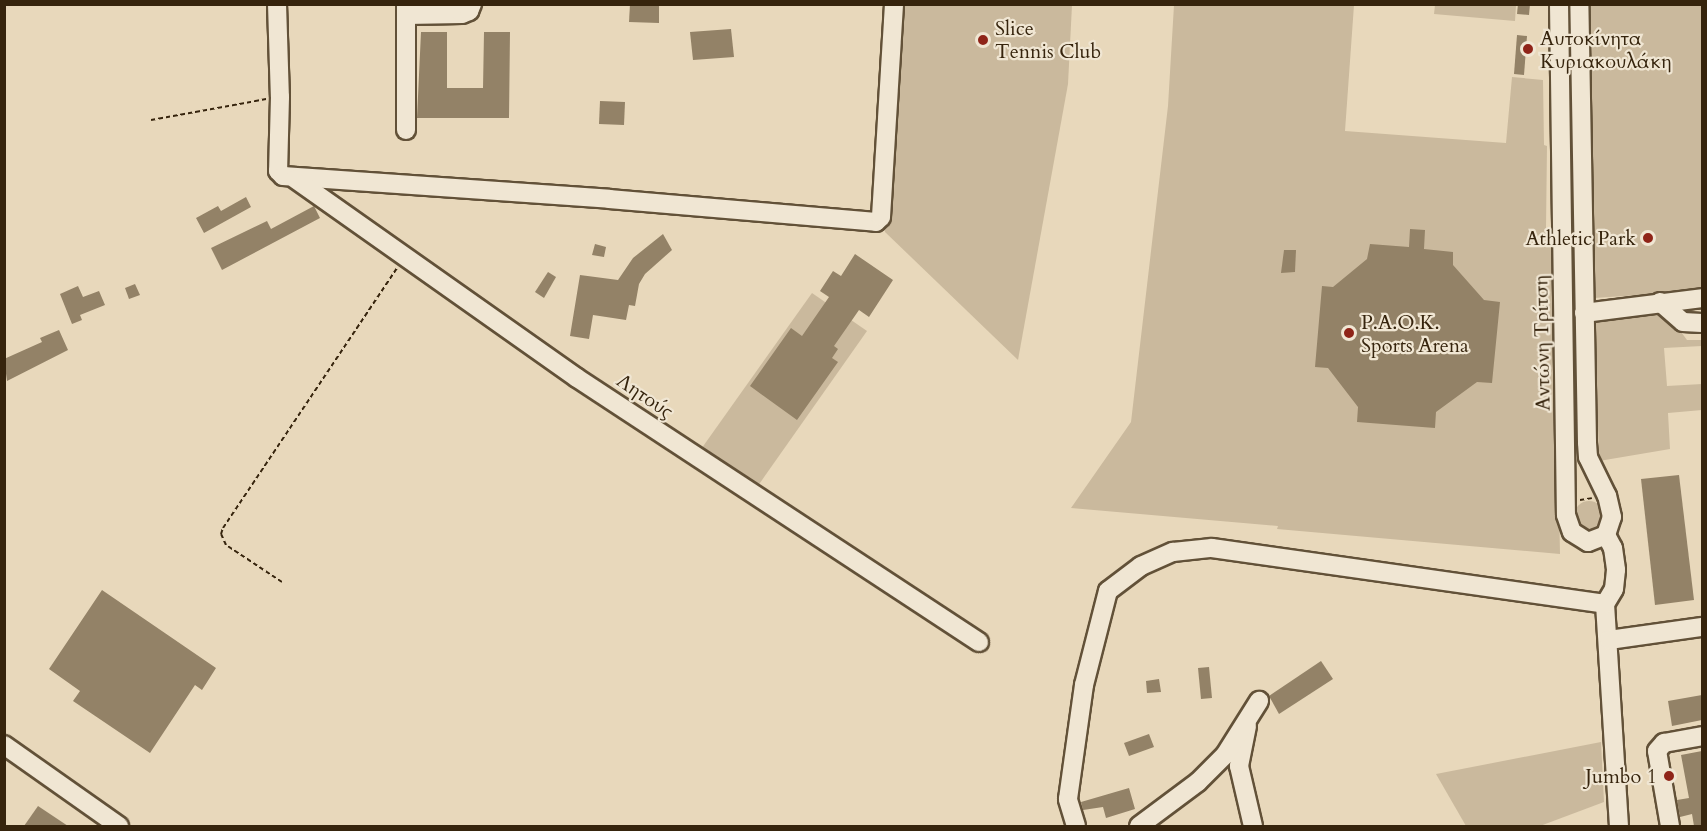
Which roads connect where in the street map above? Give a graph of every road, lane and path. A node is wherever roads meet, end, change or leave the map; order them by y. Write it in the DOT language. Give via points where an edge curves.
graph roads {
  1 [pos="277,4"];
  2 [pos="472,4"];
  3 [pos="894,4"];
  4 [pos="1558,4"];
  5 [pos="1579,4"];
  6 [pos="406,10"];
  7 [pos="280,97"];
  8 [pos="151,120"];
  9 [pos="406,130"];
  10 [pos="294,178"];
  11 [pos="405,256"];
  12 [pos="1702,298"];
  13 [pos="1660,302"];
  14 [pos="1584,313"];
  15 [pos="1702,323"];
  16 [pos="1567,501"];
  17 [pos="1609,503"];
  18 [pos="1606,535"];
  19 [pos="282,582"];
  20 [pos="1605,604"];
  21 [pos="1702,627"];
  22 [pos="1609,640"];
  23 [pos="979,642"];
  24 [pos="1702,736"];
  25 [pos="4,745"];
  26 [pos="119,826"];
  27 [pos="1076,826"];
  28 [pos="1139,826"];
  29 [pos="1253,826"];
  30 [pos="1619,826"];
  31 [pos="1670,826"];
  1 -- 7 [label="street"];
  2 -- 6 [label="street" via="462,14"];
  3 -- 10 [label="street" via="878,222"];
  4 -- 16 [label="street, Αντώνη Τρίτση"];
  5 -- 14 [label="street"];
  6 -- 9 [label="street"];
  7 -- 8 [label="path"];
  7 -- 10 [label="street, Λητούς" via="278,171"];
  10 -- 11 [label="street, Λητούς"];
  11 -- 19 [label="path" via="223,528 221,534 226,545"];
  11 -- 23 [label="street, Λητούς" via="577,378"];
  12 -- 13 [label="street"];
  13 -- 14 [label="street"];
  13 -- 15 [label="street" via="1683,322"];
  14 -- 17 [label="street" via="1588,457"];
  16 -- 17 [label="path"];
  16 -- 18 [label="street, Αντώνη Τρίτση" via="1567,521 1582,541 1595,542"];
  17 -- 18 [label="street" via="1612,524"];
  18 -- 20 [label="street" via="1613,548 1616,570 1614,589"];
  20 -- 22 [label="street"];
  20 -- 27 [label="street" via="1212,548 1173,552 1141,566 1108,591 1083,696 1068,799"];
  21 -- 22 [label="street"];
  22 -- 30 [label="street"];
  24 -- 31 [label="street" via="1664,743 1657,751"];
  25 -- 26 [label="street"];
  28 -- 29 [label="street" via="1198,782 1225,755 1254,707 1239,766"];
}
